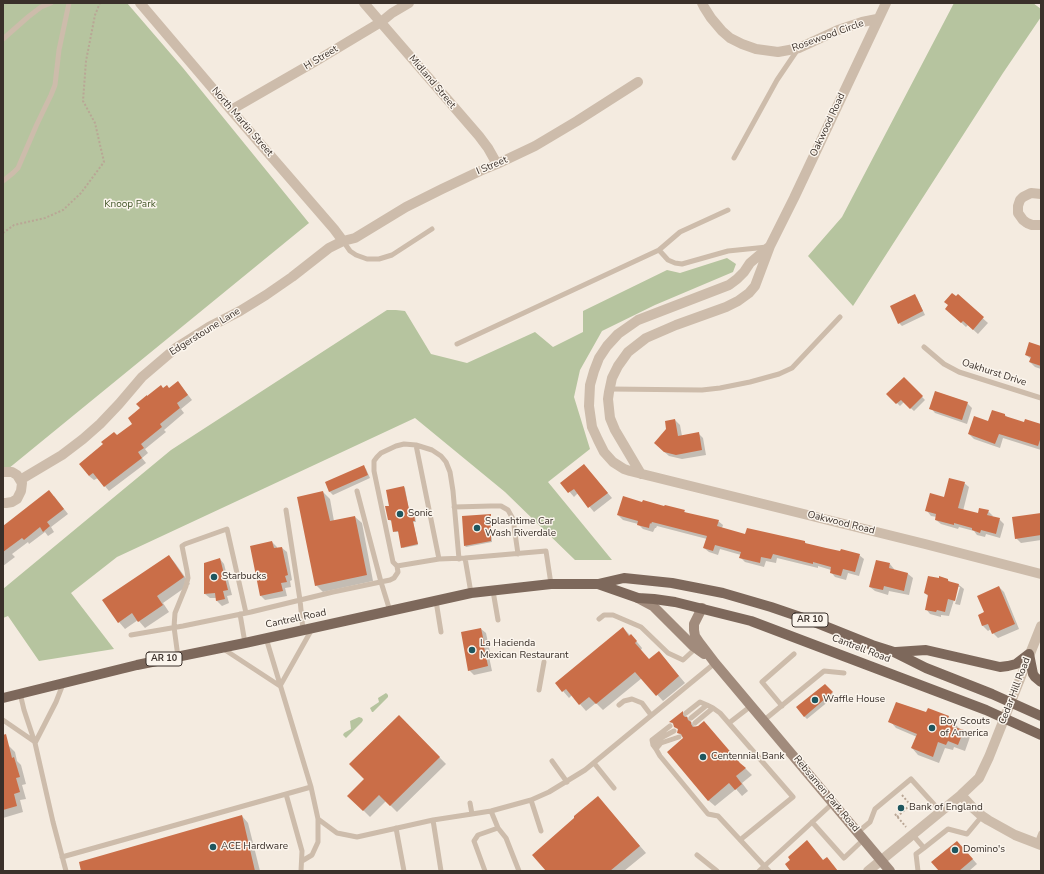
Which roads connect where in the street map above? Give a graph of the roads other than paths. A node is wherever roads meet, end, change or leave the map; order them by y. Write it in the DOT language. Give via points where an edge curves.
graph roads {
  1 [pos="51,3"];
  2 [pos="69,3"];
  3 [pos="140,3"];
  4 [pos="364,3"];
  5 [pos="409,3"];
  6 [pos="702,3"];
  7 [pos="886,3"];
  8 [pos="877,19"];
  9 [pos="380,22"];
  10 [pos="3,39"];
  11 [pos="799,48"];
  12 [pos="638,82"];
  13 [pos="231,110"];
  14 [pos="734,158"];
  15 [pos="497,164"];
  16 [pos="3,181"];
  17 [pos="1041,194"];
  18 [pos="728,210"];
  19 [pos="1041,225"];
  20 [pos="432,229"];
  21 [pos="343,241"];
  22 [pos="770,246"];
  23 [pos="659,250"];
  24 [pos="840,317"];
  25 [pos="457,344"];
  26 [pos="924,347"];
  27 [pos="610,389"];
  28 [pos="1041,398"];
  29 [pos="416,445"];
  30 [pos="3,472"];
  31 [pos="641,474"];
  32 [pos="20,480"];
  33 [pos="357,491"];
  34 [pos="3,503"];
  35 [pos="454,507"];
  36 [pos="286,510"];
  37 [pos="518,554"];
  38 [pos="462,558"];
  39 [pos="440,559"];
  40 [pos="397,566"];
  41 [pos="1041,574"];
  42 [pos="381,582"];
  43 [pos="551,584"];
  44 [pos="598,584"];
  45 [pos="493,590"];
  46 [pos="471,593"];
  47 [pos="638,598"];
  48 [pos="300,600"];
  49 [pos="436,601"];
  50 [pos="702,608"];
  51 [pos="390,611"];
  52 [pos="246,612"];
  53 [pos="240,614"];
  54 [pos="599,619"];
  55 [pos="498,620"];
  56 [pos="1041,626"];
  57 [pos="174,627"];
  58 [pos="308,629"];
  59 [pos="440,632"];
  60 [pos="131,635"];
  61 [pos="266,638"];
  62 [pos="245,643"];
  63 [pos="221,647"];
  64 [pos="696,648"];
  65 [pos="894,652"];
  66 [pos="794,654"];
  67 [pos="1029,654"];
  68 [pos="178,657"];
  69 [pos="544,662"];
  70 [pos="714,663"];
  71 [pos="844,673"];
  72 [pos="1041,682"];
  73 [pos="64,684"];
  74 [pos="280,686"];
  75 [pos="539,690"];
  76 [pos="20,693"];
  77 [pos="3,698"];
  78 [pos="1011,703"];
  79 [pos="619,705"];
  80 [pos="707,705"];
  81 [pos="751,706"];
  82 [pos="782,706"];
  83 [pos="713,708"];
  84 [pos="686,713"];
  85 [pos="652,716"];
  86 [pos="1041,716"];
  87 [pos="691,718"];
  88 [pos="1005,718"];
  89 [pos="3,720"];
  90 [pos="763,721"];
  91 [pos="695,723"];
  92 [pos="729,723"];
  93 [pos="670,726"];
  94 [pos="674,731"];
  95 [pos="1041,735"];
  96 [pos="679,737"];
  97 [pos="35,743"];
  98 [pos="654,747"];
  99 [pos="552,761"];
  100 [pos="594,763"];
  101 [pos="567,782"];
  102 [pos="311,787"];
  103 [pos="614,788"];
  104 [pos="286,794"];
  105 [pos="961,795"];
  106 [pos="531,800"];
  107 [pos="470,803"];
  108 [pos="833,803"];
  109 [pos="491,811"];
  110 [pos="940,811"];
  111 [pos="472,814"];
  112 [pos="982,816"];
  113 [pos="318,819"];
  114 [pos="433,820"];
  115 [pos="812,822"];
  116 [pos="396,828"];
  117 [pos="498,828"];
  118 [pos="541,831"];
  119 [pos="1041,833"];
  120 [pos="912,834"];
  121 [pos="861,836"];
  122 [pos="740,840"];
  123 [pos="1039,844"];
  124 [pos="924,848"];
  125 [pos="697,855"];
  126 [pos="62,857"];
  127 [pos="881,860"];
  128 [pos="302,861"];
  129 [pos="764,866"];
  130 [pos="66,871"];
  131 [pos="301,871"];
  132 [pos="404,871"];
  133 [pos="440,871"];
  134 [pos="484,871"];
  135 [pos="519,871"];
  136 [pos="717,871"];
  137 [pos="759,871"];
  138 [pos="769,871"];
  139 [pos="868,871"];
  140 [pos="890,871"];
  141 [pos="918,871"];
  1 -- 10 [label="lane" via="28,16"];
  2 -- 16 [label="lane" via="55,85 18,168"];
  3 -- 13 [label="street, North Martin Street"];
  4 -- 9 [label="street, Midland Street"];
  5 -- 9 [label="street, H Street"];
  6 -- 11 [label="street, Rosewood Circle" via="722,31 742,44 778,52"];
  7 -- 8 [label="street, Oakwood Road"];
  8 -- 11 [label="street, Rosewood Circle" via="838,30"];
  8 -- 22 [label="street, Oakwood Road"];
  9 -- 13 [label="street, H Street"];
  9 -- 15 [label="street, Midland Street" via="479,136"];
  11 -- 14 [label="lane" via="777,80"];
  12 -- 15 [label="street, I Street" via="535,146"];
  13 -- 21 [label="street, North Martin Street"];
  15 -- 21 [label="street, I Street" via="406,207 356,238"];
  17 -- 19 [label="street" via="1032,193 1023,197 1018,206 1018,213 1023,220 1032,225"];
  18 -- 23 [label="lane" via="680,232"];
  20 -- 21 [label="lane" via="392,255 379,259 366,259 356,255"];
  21 -- 32 [label="street, Edgerstoune Lane" via="329,248 266,295 176,348 142,377 83,439"];
  22 -- 23 [label="lane" via="728,251 682,264 668,260"];
  22 -- 27 [label="street, Oakwood Road" via="750,293 726,307 676,325 634,346 618,366"];
  22 -- 31 [label="street, Oakwood Road" via="729,285 631,324 618,334 599,358 590,385 588,406 592,427 604,452 613,462 624,469"];
  23 -- 25 [label="lane"];
  24 -- 27 [label="lane" via="792,368 779,374 742,384 702,390"];
  26 -- 28 [label="lane, Oakhurst Drive" via="944,364 959,372"];
  27 -- 31 [label="street, Oakwood Road" via="608,399 612,423"];
  29 -- 35 [label="lane" via="432,450 446,462 450,472"];
  29 -- 39 [label="lane"];
  29 -- 40 [label="lane" via="396,446 374,461 374,471"];
  30 -- 32 [label="street" via="12,472"];
  31 -- 41 [label="street, Oakwood Road"];
  32 -- 34 [label="street" via="21,491 17,499"];
  33 -- 42 [label="lane"];
  35 -- 37 [label="lane" via="501,506 508,510 513,519"];
  35 -- 38 [label="lane"];
  36 -- 48 [label="lane"];
  37 -- 38 [label="lane"];
  37 -- 43 [label="lane" via="546,551"];
  38 -- 39 [label="lane"];
  38 -- 46 [label="lane"];
  39 -- 40 [label="lane"];
  40 -- 42 [label="lane" via="398,572 394,578"];
  42 -- 48 [label="lane"];
  42 -- 51 [label="lane"];
  43 -- 44 [label="main road, Cantrell Road / AR 10"];
  43 -- 45 [label="main road, Cantrell Road / AR 10"];
  44 -- 47 [label="main road, Cantrell Road / AR 10"];
  44 -- 65 [label="main road, Cantrell Road / AR 10" via="624,578 672,583 723,593 750,600"];
  45 -- 46 [label="main road, Cantrell Road / AR 10"];
  45 -- 55 [label="lane"];
  46 -- 49 [label="main road, Cantrell Road / AR 10"];
  47 -- 50 [label="main road, Cantrell Road / AR 10"];
  47 -- 64 [label="street, Rebsamen Park Road" via="653,606"];
  48 -- 52 [label="lane"];
  48 -- 58 [label="lane"];
  49 -- 51 [label="main road, Cantrell Road / AR 10"];
  49 -- 59 [label="lane"];
  50 -- 70 [label="street, Rebsamen Park Road" via="694,624 695,636"];
  50 -- 88 [label="main road, Cantrell Road / AR 10" via="780,631"];
  51 -- 58 [label="main road, Cantrell Road / AR 10"];
  52 -- 53 [label="lane"];
  52 -- 57 [label="lane" via="227,529 182,546 188,578 175,613"];
  53 -- 57 [label="lane"];
  53 -- 62 [label="lane"];
  54 -- 64 [label="lane" via="604,615 613,615 641,627 668,653 683,660"];
  56 -- 67 [label="street, Cedar Hill Road"];
  57 -- 60 [label="lane"];
  57 -- 68 [label="lane"];
  58 -- 61 [label="main road, Cantrell Road / AR 10"];
  58 -- 74 [label="lane"];
  61 -- 62 [label="main road, Cantrell Road / AR 10"];
  61 -- 74 [label="lane"];
  62 -- 63 [label="main road, Cantrell Road / AR 10"];
  63 -- 68 [label="main road, Cantrell Road / AR 10"];
  63 -- 74 [label="lane"];
  64 -- 70 [label="street, Rebsamen Park Road"];
  65 -- 67 [label="main road" via="926,650 1000,667 1016,664"];
  65 -- 78 [label="main road, Cantrell Road / AR 10"];
  66 -- 82 [label="lane" via="762,682"];
  67 -- 72 [label="main road" via="1035,677"];
  67 -- 78 [label="street, Cedar Hill Road"];
  68 -- 73 [label="main road, Cantrell Road / AR 10"];
  69 -- 75 [label="lane"];
  70 -- 81 [label="street, Rebsamen Park Road"];
  70 -- 85 [label="lane"];
  71 -- 82 [label="lane" via="824,671"];
  73 -- 76 [label="main road, Cantrell Road / AR 10"];
  73 -- 97 [label="lane"];
  74 -- 102 [label="lane"];
  76 -- 77 [label="main road, Cantrell Road / AR 10"];
  76 -- 97 [label="lane"];
  78 -- 86 [label="main road, Cantrell Road / AR 10"];
  78 -- 88 [label="street, Cedar Hill Road"];
  79 -- 85 [label="lane" via="632,699 642,703"];
  80 -- 83 [label="lane"];
  80 -- 84 [label="lane" via="700,702"];
  80 -- 87 [label="lane"];
  81 -- 90 [label="street, Rebsamen Park Road"];
  81 -- 92 [label="lane"];
  82 -- 90 [label="lane"];
  83 -- 91 [label="lane"];
  83 -- 92 [label="lane"];
  85 -- 100 [label="lane"];
  88 -- 95 [label="main road, Cantrell Road / AR 10"];
  88 -- 105 [label="street, Cedar Hill Road" via="979,778"];
  89 -- 97 [label="lane"];
  90 -- 108 [label="street, Rebsamen Park Road"];
  92 -- 122 [label="lane" via="793,797"];
  93 -- 98 [label="lane" via="652,740"];
  94 -- 98 [label="lane" via="659,739"];
  96 -- 98 [label="lane"];
  97 -- 126 [label="lane"];
  98 -- 122 [label="lane" via="708,814 718,816"];
  99 -- 101 [label="lane"];
  100 -- 101 [label="lane"];
  100 -- 103 [label="lane"];
  101 -- 106 [label="lane"];
  102 -- 104 [label="lane"];
  102 -- 113 [label="lane"];
  104 -- 126 [label="lane"];
  104 -- 128 [label="lane" via="302,851"];
  105 -- 110 [label="street, Cedar Hill Road"];
  105 -- 112 [label="street"];
  106 -- 109 [label="lane"];
  106 -- 118 [label="lane"];
  107 -- 111 [label="lane"];
  108 -- 115 [label="lane"];
  108 -- 121 [label="street, Rebsamen Park Road"];
  109 -- 111 [label="lane"];
  109 -- 117 [label="lane"];
  110 -- 120 [label="street, Cedar Hill Road"];
  110 -- 121 [label="lane" via="911,779 875,809"];
  111 -- 114 [label="lane"];
  112 -- 123 [label="street" via="1015,835"];
  112 -- 124 [label="lane" via="967,834 948,829"];
  113 -- 116 [label="lane" via="338,833 357,837"];
  113 -- 128 [label="lane" via="318,842 312,855"];
  114 -- 116 [label="lane"];
  114 -- 133 [label="lane"];
  115 -- 121 [label="lane" via="844,858"];
  115 -- 129 [label="lane"];
  116 -- 132 [label="lane"];
  117 -- 134 [label="lane" via="478,835 474,840"];
  117 -- 135 [label="lane" via="506,838"];
  119 -- 123 [label="lane"];
  120 -- 124 [label="lane"];
  120 -- 127 [label="street, Cedar Hill Road"];
  121 -- 127 [label="street, Rebsamen Park Road"];
  122 -- 129 [label="lane"];
  124 -- 141 [label="lane" via="916,854"];
  125 -- 136 [label="lane"];
  126 -- 130 [label="lane"];
  127 -- 139 [label="street, Cedar Hill Road"];
  127 -- 140 [label="street, Rebsamen Park Road"];
  128 -- 131 [label="lane"];
  129 -- 137 [label="lane"];
  129 -- 138 [label="lane"];
}
